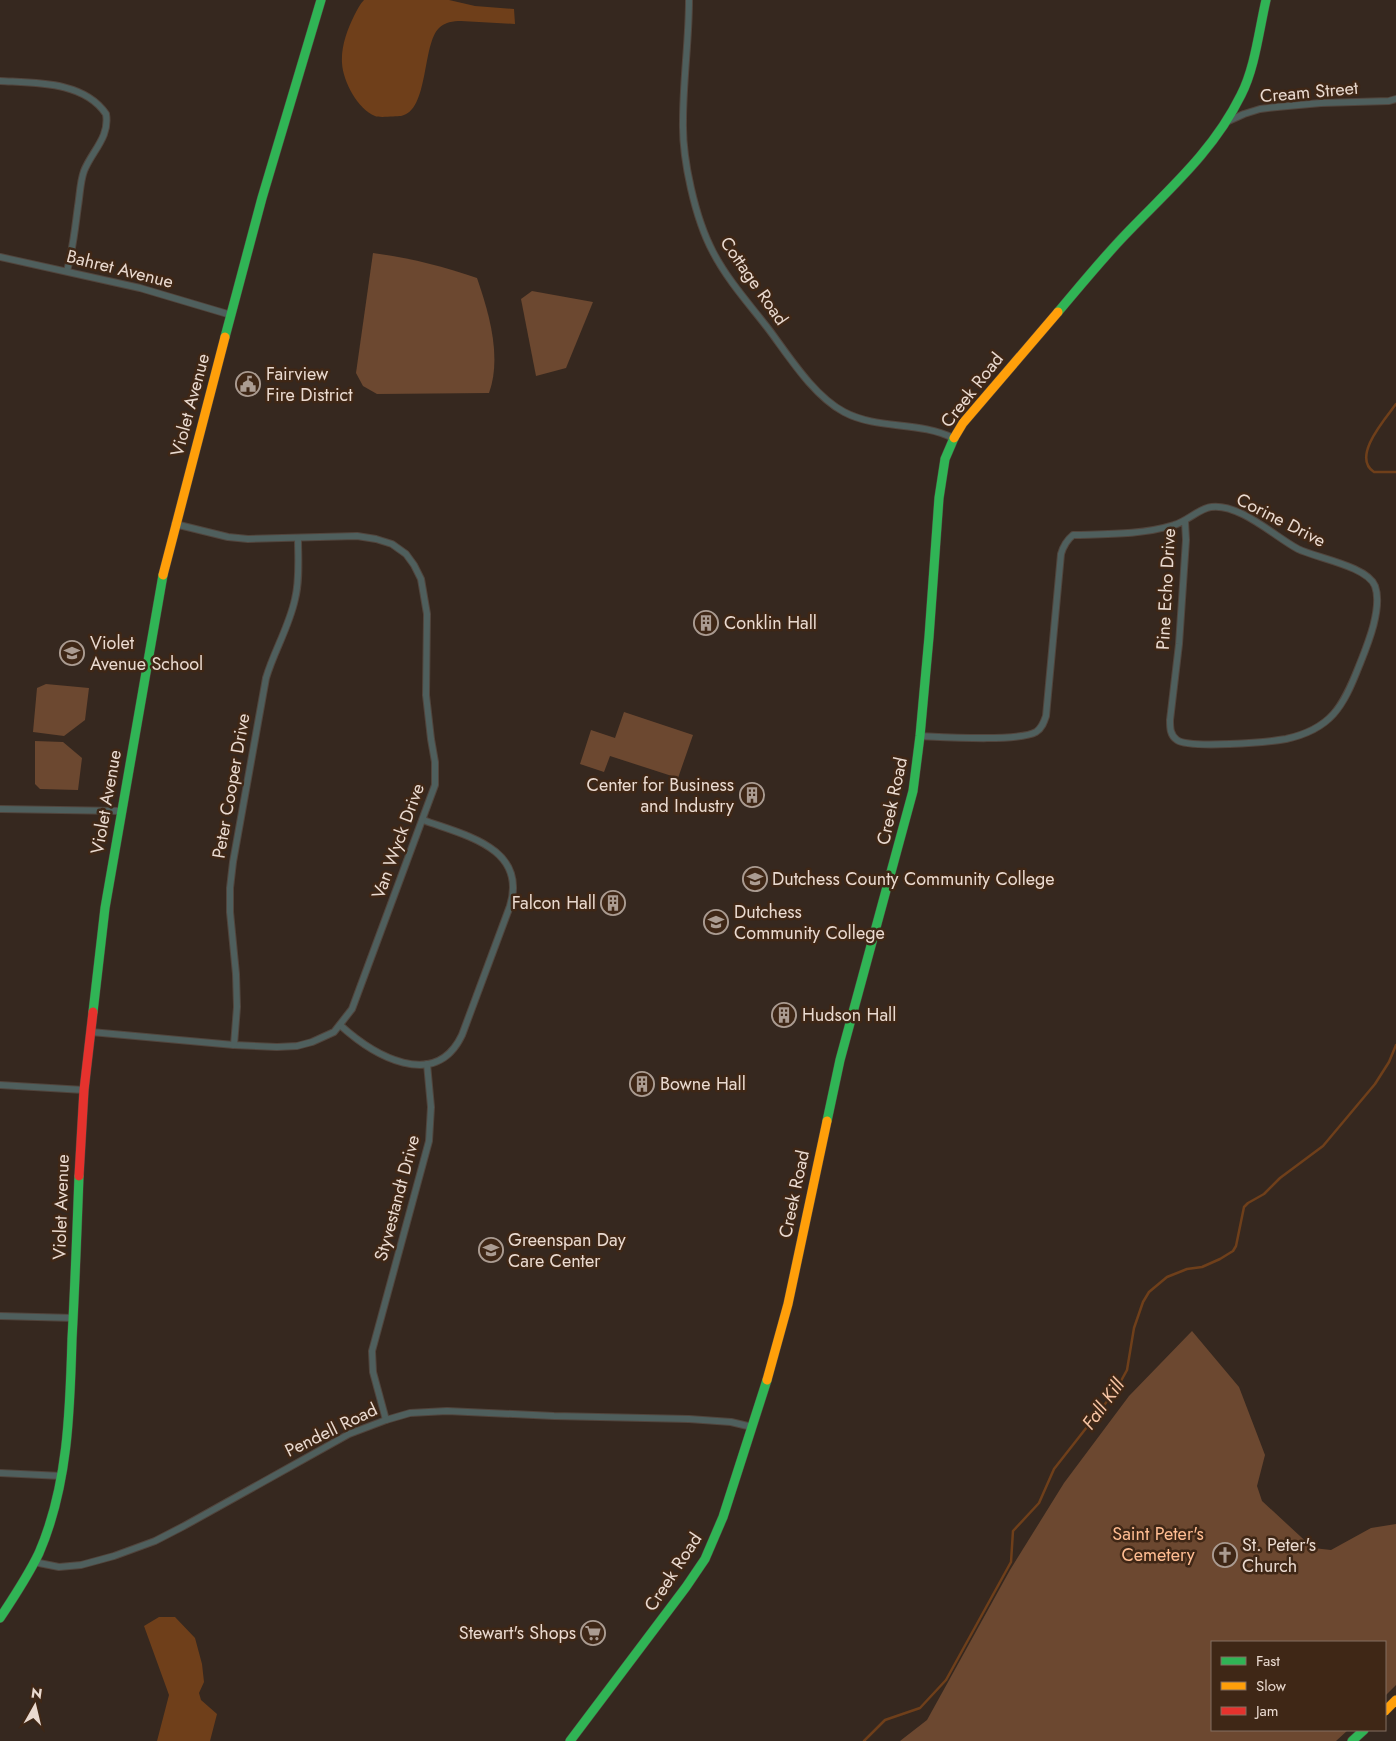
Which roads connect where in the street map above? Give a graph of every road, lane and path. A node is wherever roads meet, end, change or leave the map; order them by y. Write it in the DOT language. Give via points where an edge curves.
graph roads {
  1 [pos="321,0"];
  2 [pos="689,0"];
  3 [pos="1266,0"];
  4 [pos="0,81"];
  5 [pos="1396,100"];
  6 [pos="1226,122"];
  7 [pos="0,257"];
  8 [pos="68,271"];
  9 [pos="231,315"];
  10 [pos="953,438"];
  11 [pos="1185,521"];
  12 [pos="175,524"];
  13 [pos="298,538"];
  14 [pos="920,736"];
  15 [pos="1256,742"];
  16 [pos="0,809"];
  17 [pos="121,811"];
  18 [pos="423,820"];
  19 [pos="340,1026"];
  20 [pos="91,1032"];
  21 [pos="234,1046"];
  22 [pos="427,1064"];
  23 [pos="0,1085"];
  24 [pos="84,1090"];
  25 [pos="0,1316"];
  26 [pos="74,1318"];
  27 [pos="386,1420"];
  28 [pos="752,1427"];
  29 [pos="0,1474"];
  30 [pos="62,1476"];
  31 [pos="34,1562"];
  32 [pos="0,1618"];
  33 [pos="1396,1700"];
  34 [pos="1386,1710"];
  35 [pos="1363,1731"];
  36 [pos="570,1741"];
  37 [pos="1352,1741"];
  1 -- 9 [label="street, Violet Avenue"];
  2 -- 10 [label="street, Cottage Road" via="684,148 701,225 720,265 810,382 838,408 867,421 934,431"];
  3 -- 6 [label="street, Creek Road" via="1250,71 1242,94"];
  4 -- 8 [label="street" via="65,88 82,94 106,114 106,130 82,181"];
  5 -- 6 [label="street, Cream Street" via="1260,109"];
  6 -- 10 [label="street, Creek Road" via="1188,172 1124,236 988,392"];
  7 -- 8 [label="street, Bahret Avenue"];
  8 -- 9 [label="street, Bahret Avenue"];
  9 -- 12 [label="street, Violet Avenue"];
  10 -- 14 [label="street, Creek Road" via="945,459 939,498"];
  11 -- 14 [label="street, Pine Echo Drive" via="1145,533 1073,535 1069,538 1061,554 1046,716 1041,728 1024,736"];
  11 -- 15 [label="street, Pine Echo Drive" via="1179,644 1170,732 1180,742"];
  11 -- 15 [label="street, Corine Drive" via="1210,507 1228,508 1299,549 1356,570 1374,584 1377,597 1375,614 1351,687 1337,712 1313,731 1300,736"];
  12 -- 13 [label="street, Van Wyck Drive" via="228,537"];
  12 -- 17 [label="street, Violet Avenue" via="159,591"];
  13 -- 18 [label="street, Van Wyck Drive" via="357,536 392,544 406,554 421,579 427,614 426,695 436,774"];
  13 -- 21 [label="street, Peter Cooper Drive" via="296,598 266,678 232,870 230,912 237,1007"];
  14 -- 28 [label="street, Creek Road" via="910,806 840,1060 783,1326"];
  16 -- 17 [label="street"];
  17 -- 20 [label="street, Violet Avenue" via="105,908"];
  18 -- 19 [label="street, Van Wyck Drive" via="352,1009"];
  18 -- 22 [label="street" via="494,849 507,864 513,886 510,906 459,1042 450,1053"];
  19 -- 21 [label="street, Van Wyck Drive" via="334,1032 297,1046"];
  19 -- 22 [label="street" via="357,1041 386,1057 412,1066"];
  20 -- 21 [label="street, Van Wyck Drive"];
  20 -- 24 [label="street, Violet Avenue"];
  22 -- 27 [label="street, Styvestandt Drive" via="431,1107 429,1141 372,1351 373,1372"];
  23 -- 24 [label="street"];
  24 -- 26 [label="street, Violet Avenue"];
  25 -- 26 [label="street"];
  26 -- 30 [label="street, Violet Avenue"];
  27 -- 28 [label="street, Pendell Road" via="420,1412 447,1411 705,1420"];
  27 -- 31 [label="street, Pendell Road" via="335,1441 155,1540 81,1565 60,1567"];
  28 -- 36 [label="street, Creek Road" via="723,1517 700,1567"];
  29 -- 30 [label="street"];
  30 -- 31 [label="street, Violet Avenue" via="51,1519"];
  31 -- 32 [label="street, Violet Avenue"];
  33 -- 34 [label="street"];
  35 -- 37 [label="street"];
}
